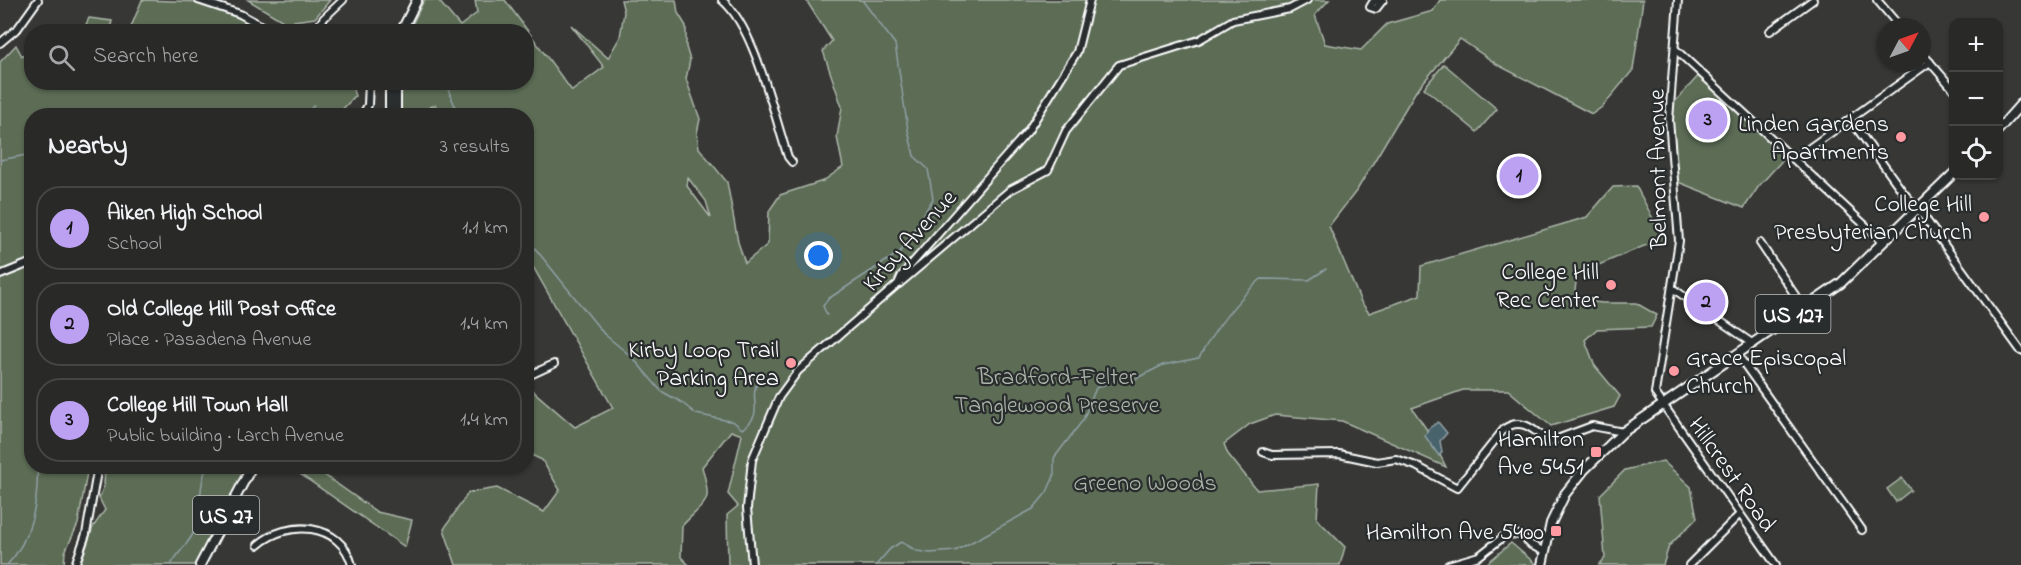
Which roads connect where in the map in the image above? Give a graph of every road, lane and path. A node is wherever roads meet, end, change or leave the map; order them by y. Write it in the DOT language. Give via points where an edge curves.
graph roads {
  1 [pos="38,0"];
  2 [pos="198,0"];
  3 [pos="343,0"];
  4 [pos="417,0"];
  5 [pos="722,0"];
  6 [pos="1090,0"];
  7 [pos="1306,0"];
  8 [pos="1678,0"];
  9 [pos="1813,0"];
  10 [pos="1877,0"];
  11 [pos="1892,18"];
  12 [pos="258,24"];
  13 [pos="320,24"];
  14 [pos="405,24"];
  15 [pos="1770,31"];
  16 [pos="0,43"];
  17 [pos="1675,49"];
  18 [pos="1931,63"];
  19 [pos="1916,72"];
  20 [pos="1949,85"];
  21 [pos="369,90"];
  22 [pos="390,90"];
  23 [pos="396,90"];
  24 [pos="2021,104"];
  25 [pos="366,108"];
  26 [pos="390,108"];
  27 [pos="396,108"];
  28 [pos="1850,119"];
  29 [pos="2002,126"];
  30 [pos="1794,159"];
  31 [pos="792,162"];
  32 [pos="1949,177"];
  33 [pos="1917,209"];
  34 [pos="1883,242"];
  35 [pos="1760,243"];
  36 [pos="24,265"];
  37 [pos="0,275"];
  38 [pos="898,285"];
  39 [pos="1672,288"];
  40 [pos="1803,308"];
  41 [pos="1752,343"];
  42 [pos="2021,351"];
  43 [pos="1737,354"];
  44 [pos="554,364"];
  45 [pos="534,373"];
  46 [pos="1662,405"];
  47 [pos="1623,432"];
  48 [pos="1263,452"];
  49 [pos="97,474"];
  50 [pos="246,474"];
  51 [pos="1740,514"];
  52 [pos="1862,530"];
  53 [pos="258,545"];
  54 [pos="1545,552"];
  55 [pos="75,565"];
  56 [pos="200,565"];
  57 [pos="352,565"];
  58 [pos="752,565"];
  59 [pos="1448,565"];
  60 [pos="1542,565"];
  61 [pos="1689,565"];
  62 [pos="1776,565"];
  1 -- 16 [label="street" via="18,28"];
  2 -- 12 [label="street"];
  3 -- 13 [label="street"];
  4 -- 14 [label="main road"];
  5 -- 31 [label="street" via="744,28"];
  6 -- 38 [label="street, Kirby Avenue" via="1077,52 1028,131 902,275"];
  7 -- 38 [label="street" via="1290,9 1233,20 1199,40 1119,65 1066,132 1048,170 1010,190"];
  8 -- 17 [label="street, Belmont Avenue"];
  9 -- 15 [label="street"];
  10 -- 11 [label="street"];
  17 -- 30 [label="street"];
  17 -- 39 [label="street, Belmont Avenue" via="1669,120 1679,241"];
  18 -- 20 [label="street"];
  19 -- 28 [label="street"];
  21 -- 25 [label="street"];
  22 -- 26 [label="main road"];
  23 -- 27 [label="main road"];
  24 -- 29 [label="main road"];
  28 -- 30 [label="street"];
  28 -- 33 [label="street"];
  30 -- 34 [label="street"];
  32 -- 33 [label="main road, US 127"];
  33 -- 34 [label="main road, US 127"];
  33 -- 42 [label="street"];
  34 -- 40 [label="main road, US 127" via="1841,283"];
  35 -- 40 [label="street"];
  36 -- 37 [label="street"];
  38 -- 58 [label="street, Kirby Avenue" via="798,371 779,397 752,460 747,508"];
  39 -- 41 [label="street"];
  39 -- 46 [label="street, Belmont Avenue" via="1654,386"];
  40 -- 41 [label="main road, US 127"];
  41 -- 43 [label="main road, US 127"];
  43 -- 46 [label="main road, US 127"];
  43 -- 52 [label="street"];
  44 -- 45 [label="street"];
  46 -- 47 [label="main road, US 127"];
  46 -- 51 [label="street, Hillcrest Road"];
  47 -- 48 [label="street" via="1592,426 1550,442 1527,425 1510,424 1457,488 1396,459 1377,462 1339,454"];
  47 -- 54 [label="main road, US 127" via="1565,494 1554,515"];
  49 -- 55 [label="street" via="86,534"];
  50 -- 56 [label="main road, US 27"];
  51 -- 61 [label="street"];
  51 -- 62 [label="street, Hillcrest Road"];
  53 -- 57 [label="street" via="276,532 310,529 336,539"];
  54 -- 59 [label="street" via="1521,535 1507,534 1479,556"];
  54 -- 60 [label="main road, US 127"];
}
